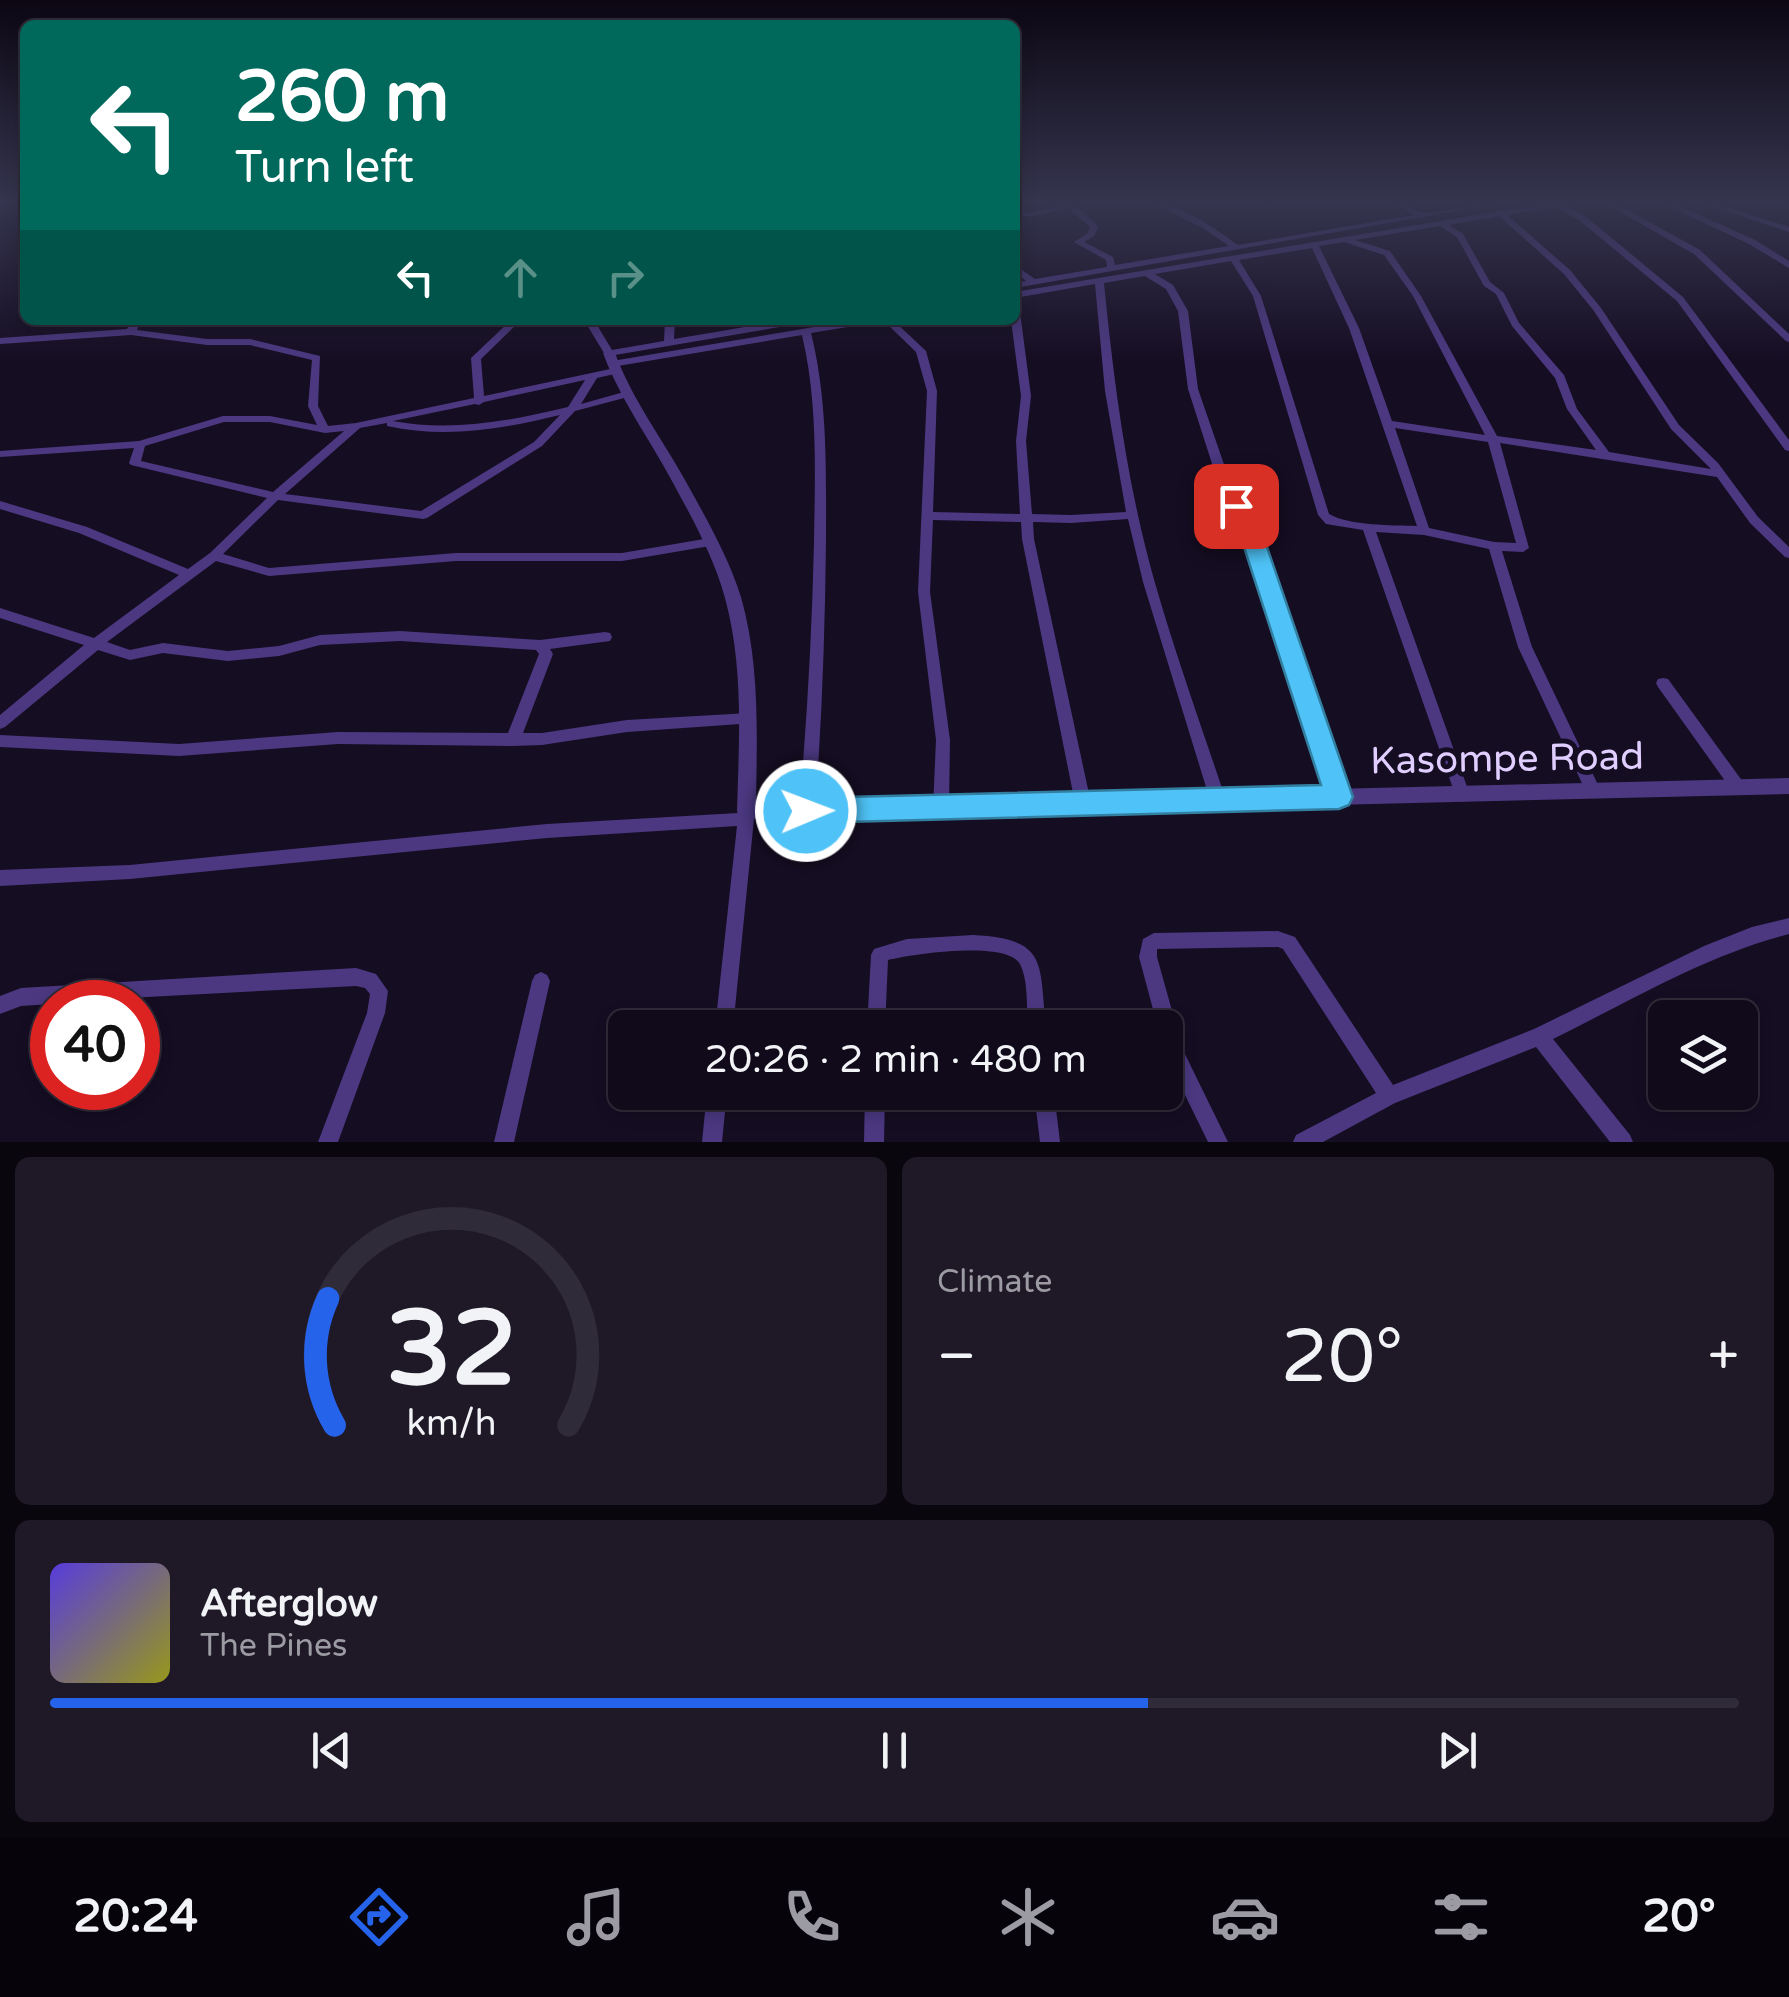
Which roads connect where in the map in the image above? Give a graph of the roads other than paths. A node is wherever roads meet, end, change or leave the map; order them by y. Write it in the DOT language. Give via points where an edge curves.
graph roads {
  1 [pos="1103,255"];
  2 [pos="1217,255"];
  3 [pos="1225,255"];
  4 [pos="1236,255"];
  5 [pos="1319,255"];
  6 [pos="1388,255"];
  7 [pos="1471,255"];
  8 [pos="1550,255"];
  9 [pos="1627,255"];
  10 [pos="1700,255"];
  11 [pos="1112,269"];
  12 [pos="1020,272"];
  13 [pos="1147,273"];
  14 [pos="1099,281"];
  15 [pos="1034,282"];
  16 [pos="1020,284"];
  17 [pos="1020,294"];
  18 [pos="131,325"];
  19 [pos="511,325"];
  20 [pos="591,325"];
  21 [pos="670,325"];
  22 [pos="893,325"];
  23 [pos="1017,325"];
  24 [pos="805,326"];
  25 [pos="132,332"];
  26 [pos="1789,339"];
  27 [pos="0,341"];
  28 [pos="669,342"];
  29 [pos="612,363"];
  30 [pos="593,376"];
  31 [pos="624,395"];
  32 [pos="478,402"];
  33 [pos="572,409"];
  34 [pos="384,422"];
  35 [pos="1388,424"];
  36 [pos="356,426"];
  37 [pos="325,430"];
  38 [pos="1493,439"];
  39 [pos="140,444"];
  40 [pos="1789,448"];
  41 [pos="0,454"];
  42 [pos="1605,455"];
  43 [pos="1723,474"];
  44 [pos="275,496"];
  45 [pos="0,505"];
  46 [pos="1133,515"];
  47 [pos="929,516"];
  48 [pos="1025,518"];
  49 [pos="1368,527"];
  50 [pos="1424,530"];
  51 [pos="710,542"];
  52 [pos="1494,546"];
  53 [pos="1789,554"];
  54 [pos="214,556"];
  55 [pos="190,574"];
  56 [pos="0,613"];
  57 [pos="605,637"];
  58 [pos="94,645"];
  59 [pos="540,645"];
  60 [pos="1663,683"];
  61 [pos="749,719"];
  62 [pos="0,723"];
  63 [pos="513,740"];
  64 [pos="0,741"];
  65 [pos="1789,786"];
  66 [pos="1738,787"];
  67 [pos="1594,790"];
  68 [pos="1462,795"];
  69 [pos="1339,797"];
  70 [pos="1218,800"];
  71 [pos="1083,803"];
  72 [pos="941,808"];
  73 [pos="806,811"];
  74 [pos="746,815"];
  75 [pos="0,878"];
  76 [pos="1789,926"];
  77 [pos="541,981"];
  78 [pos="0,1004"];
  79 [pos="726,1010"];
  80 [pos="877,1010"];
  81 [pos="1035,1010"];
  82 [pos="1539,1036"];
  83 [pos="1389,1096"];
  84 [pos="715,1110"];
  85 [pos="875,1110"];
  86 [pos="1046,1110"];
  87 [pos="328,1142"];
  88 [pos="504,1142"];
  89 [pos="712,1142"];
  90 [pos="874,1142"];
  91 [pos="1050,1142"];
  92 [pos="1218,1142"];
  93 [pos="1303,1142"];
  94 [pos="1623,1142"];
  1 -- 11 [label="street"];
  2 -- 11 [label="street"];
  3 -- 13 [label="street"];
  4 -- 49 [label="street" via="1257,296 1324,516"];
  5 -- 35 [label="street"];
  6 -- 38 [label="street"];
  7 -- 42 [label="street" via="1560,377 1572,408"];
  8 -- 43 [label="street" via="1598,310 1675,428"];
  9 -- 40 [label="street" via="1680,299"];
  10 -- 26 [label="street"];
  11 -- 15 [label="street"];
  12 -- 15 [label="street"];
  13 -- 14 [label="street"];
  13 -- 69 [label="street" via="1170,287 1183,311 1192,389 1256,547"];
  14 -- 17 [label="street"];
  14 -- 46 [label="street" via="1110,392"];
  15 -- 16 [label="street"];
  18 -- 25 [label="street"];
  19 -- 32 [label="street" via="476,358"];
  20 -- 29 [label="street"];
  21 -- 28 [label="street"];
  22 -- 47 [label="street" via="920,351 932,391"];
  23 -- 48 [label="street" via="1026,396"];
  24 -- 28 [label="street"];
  24 -- 29 [label="street"];
  24 -- 73 [label="street" via="820,403 822,562"];
  25 -- 27 [label="street"];
  25 -- 37 [label="street" via="250,342 316,358 312,406"];
  28 -- 29 [label="street"];
  29 -- 30 [label="street"];
  29 -- 31 [label="street"];
  30 -- 32 [label="street"];
  30 -- 33 [label="street"];
  31 -- 33 [label="street"];
  31 -- 51 [label="street" via="670,463"];
  32 -- 34 [label="street"];
  33 -- 34 [label="street" via="463,427"];
  33 -- 44 [label="street" via="538,444 422,515"];
  34 -- 36 [label="street"];
  35 -- 38 [label="street"];
  35 -- 50 [label="street"];
  36 -- 37 [label="street"];
  36 -- 44 [label="street"];
  37 -- 39 [label="street" via="270,419 223,419"];
  38 -- 42 [label="street"];
  38 -- 52 [label="street" via="1522,548"];
  39 -- 41 [label="street"];
  39 -- 44 [label="street" via="138,465"];
  42 -- 43 [label="street"];
  43 -- 53 [label="street" via="1754,520"];
  44 -- 54 [label="street"];
  45 -- 55 [label="street"];
  46 -- 48 [label="street"];
  46 -- 70 [label="street"];
  47 -- 48 [label="street"];
  47 -- 72 [label="street" via="924,592 943,740"];
  48 -- 71 [label="street"];
  49 -- 50 [label="street"];
  49 -- 68 [label="street"];
  50 -- 52 [label="street"];
  51 -- 54 [label="street" via="622,558 456,557 269,572"];
  51 -- 61 [label="street" via="733,598"];
  52 -- 67 [label="street" via="1525,648"];
  54 -- 55 [label="street"];
  55 -- 58 [label="street"];
  56 -- 58 [label="street"];
  57 -- 59 [label="street"];
  58 -- 59 [label="street" via="130,655 163,648 228,656 320,640 400,636"];
  58 -- 62 [label="street"];
  59 -- 63 [label="street" via="546,654"];
  60 -- 66 [label="street"];
  61 -- 63 [label="street"];
  61 -- 74 [label="street"];
  63 -- 64 [label="street" via="338,738 179,750"];
  65 -- 66 [label="street, Kasompe Road"];
  66 -- 67 [label="street, Kasompe Road"];
  67 -- 68 [label="street, Kasompe Road"];
  68 -- 69 [label="street, Kasompe Road"];
  69 -- 70 [label="street, Kasompe Road"];
  70 -- 71 [label="street, Kasompe Road"];
  71 -- 72 [label="street, Kasompe Road"];
  72 -- 73 [label="street, Kasompe Road"];
  73 -- 74 [label="street, Kasompe Road"];
  74 -- 75 [label="street"];
  74 -- 79 [label="street"];
  76 -- 82 [label="street" via="1710,952"];
  77 -- 88 [label="street"];
  78 -- 87 [label="street" via="20,996 370,980 379,992 376,1012"];
  80 -- 81 [label="street" via="880,955 891,948 960,944 1008,945 1022,952"];
  82 -- 83 [label="street"];
  82 -- 94 [label="street"];
  83 -- 92 [label="street" via="1289,943 1154,940 1148,957 1174,1052"];
  83 -- 93 [label="street"];
  84 -- 89 [label="street"];
  85 -- 90 [label="street"];
  86 -- 91 [label="street"];
}
